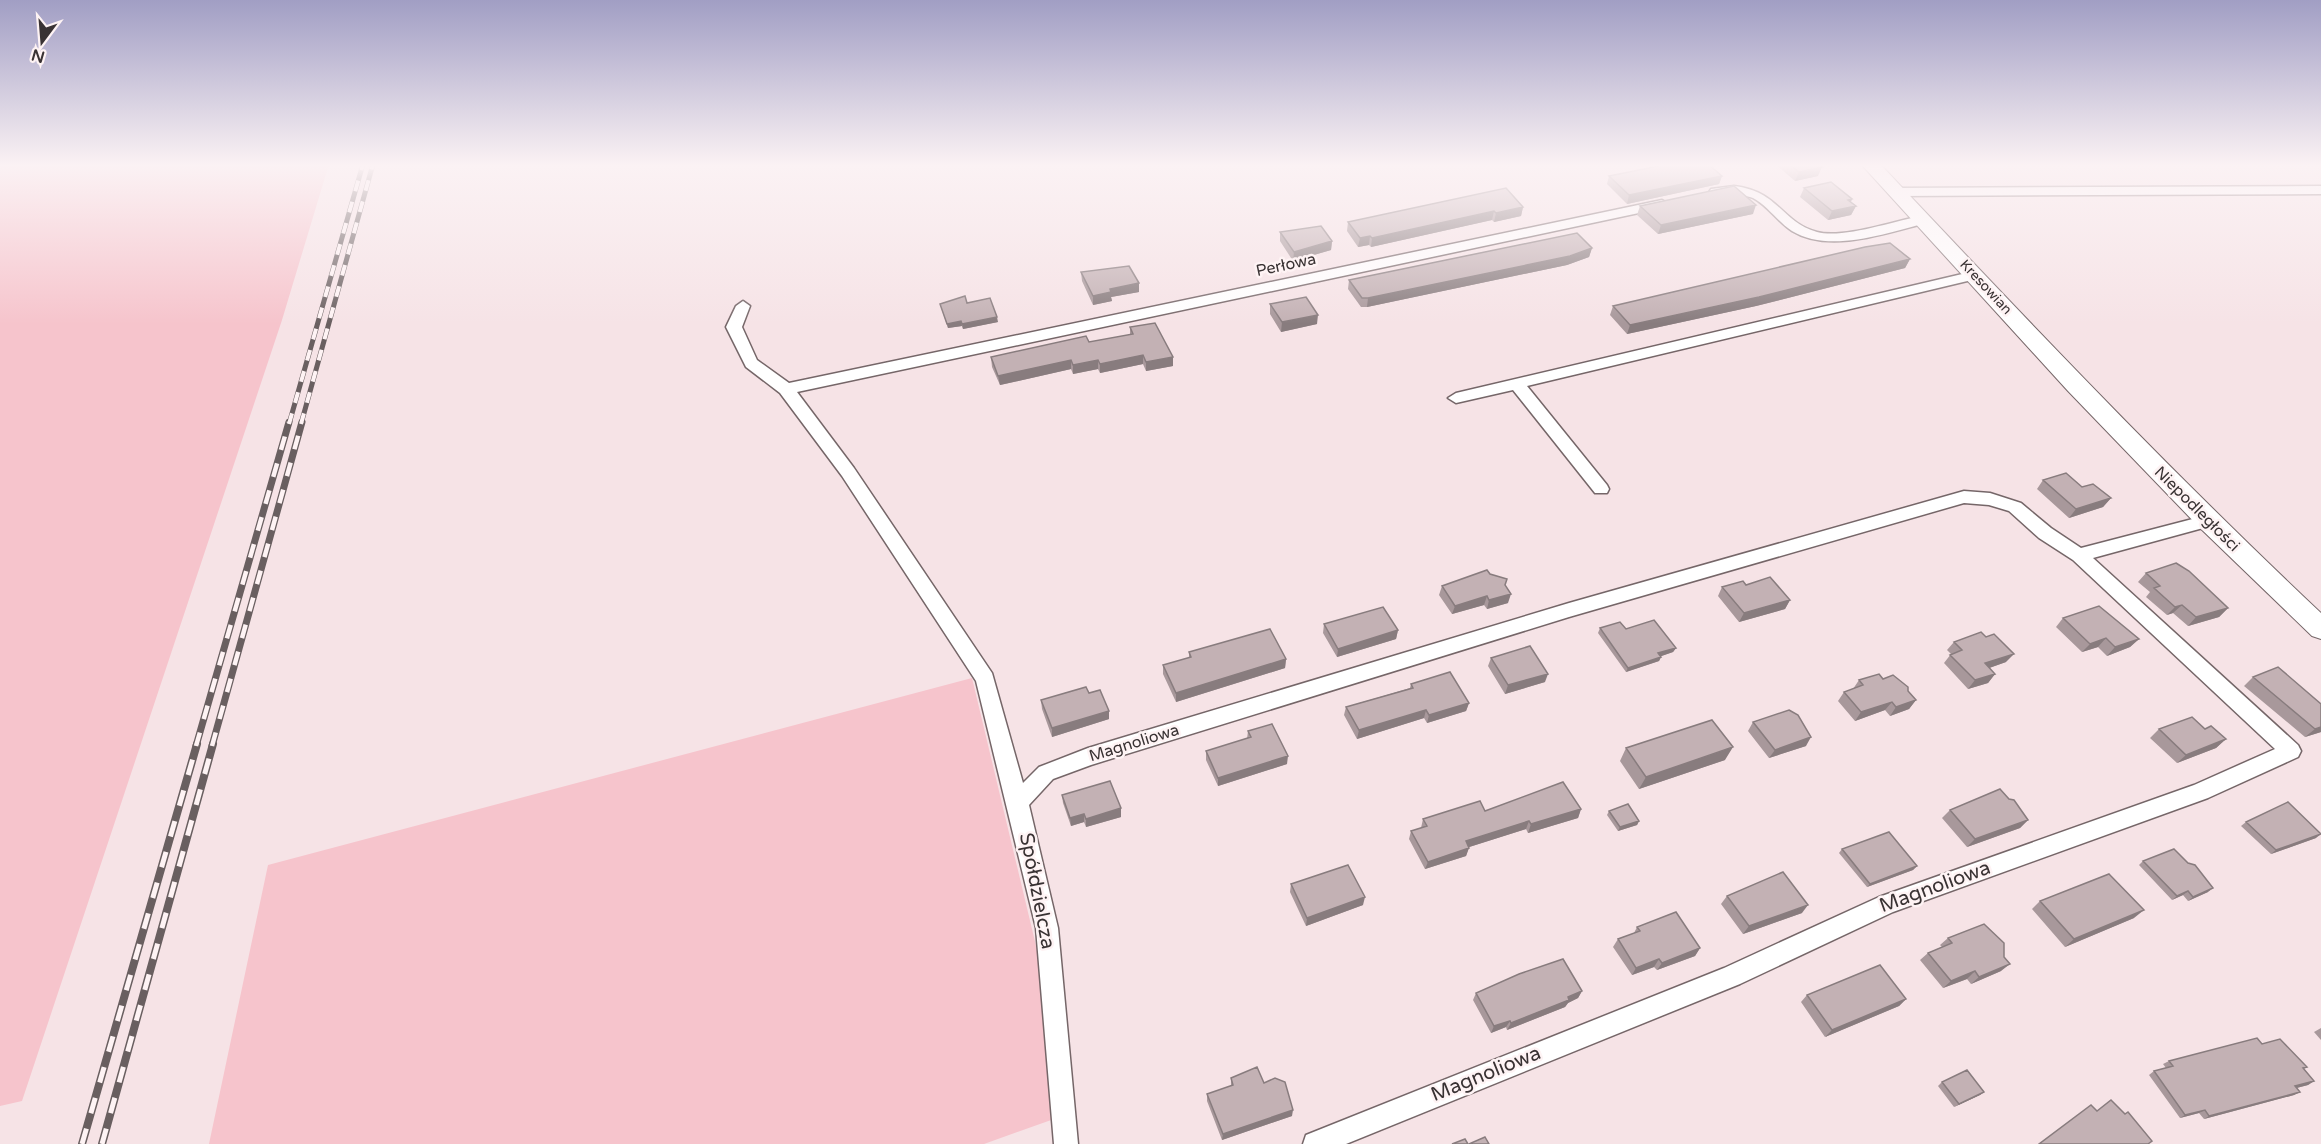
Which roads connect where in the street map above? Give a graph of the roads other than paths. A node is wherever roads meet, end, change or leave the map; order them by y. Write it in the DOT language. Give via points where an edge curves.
graph roads {
  1 [pos="1598,217"];
  2 [pos="1788,217"];
  3 [pos="1919,217"];
  4 [pos="1921,220"];
  5 [pos="1975,275"];
  6 [pos="744,306"];
  7 [pos="1517,384"];
  8 [pos="2076,386"];
  9 [pos="786,389"];
  10 [pos="1456,398"];
  11 [pos="1601,489"];
  12 [pos="2208,521"];
  13 [pos="2079,555"];
  14 [pos="2321,629"];
  15 [pos="1018,803"];
  16 [pos="1066,1144"];
  17 [pos="1315,1144"];
  1 -- 9 [label="street, Perłowa"];
  2 -- 4 [label="street" via="1813,236 1830,237"];
  3 -- 4 [label="street, Kresowian"];
  4 -- 5 [label="street, Kresowian"];
  5 -- 7 [label="street"];
  5 -- 8 [label="street, Kresowian"];
  6 -- 9 [label="street, Spółdzielcza" via="734,327 752,363"];
  7 -- 10 [label="street"];
  7 -- 11 [label="street"];
  8 -- 12 [label="street, Niepodległości"];
  9 -- 15 [label="street, Spółdzielcza" via="848,472 985,679"];
  12 -- 13 [label="street"];
  12 -- 14 [label="street, Niepodległości"];
  13 -- 15 [label="street, Magnoliowa" via="2015,507 1990,499 1964,497 1569,610 1088,757 1046,773"];
  13 -- 17 [label="street, Magnoliowa" via="2292,751 2201,792 1887,904 1732,976"];
  15 -- 16 [label="street, Spółdzielcza" via="1047,928"];
}
